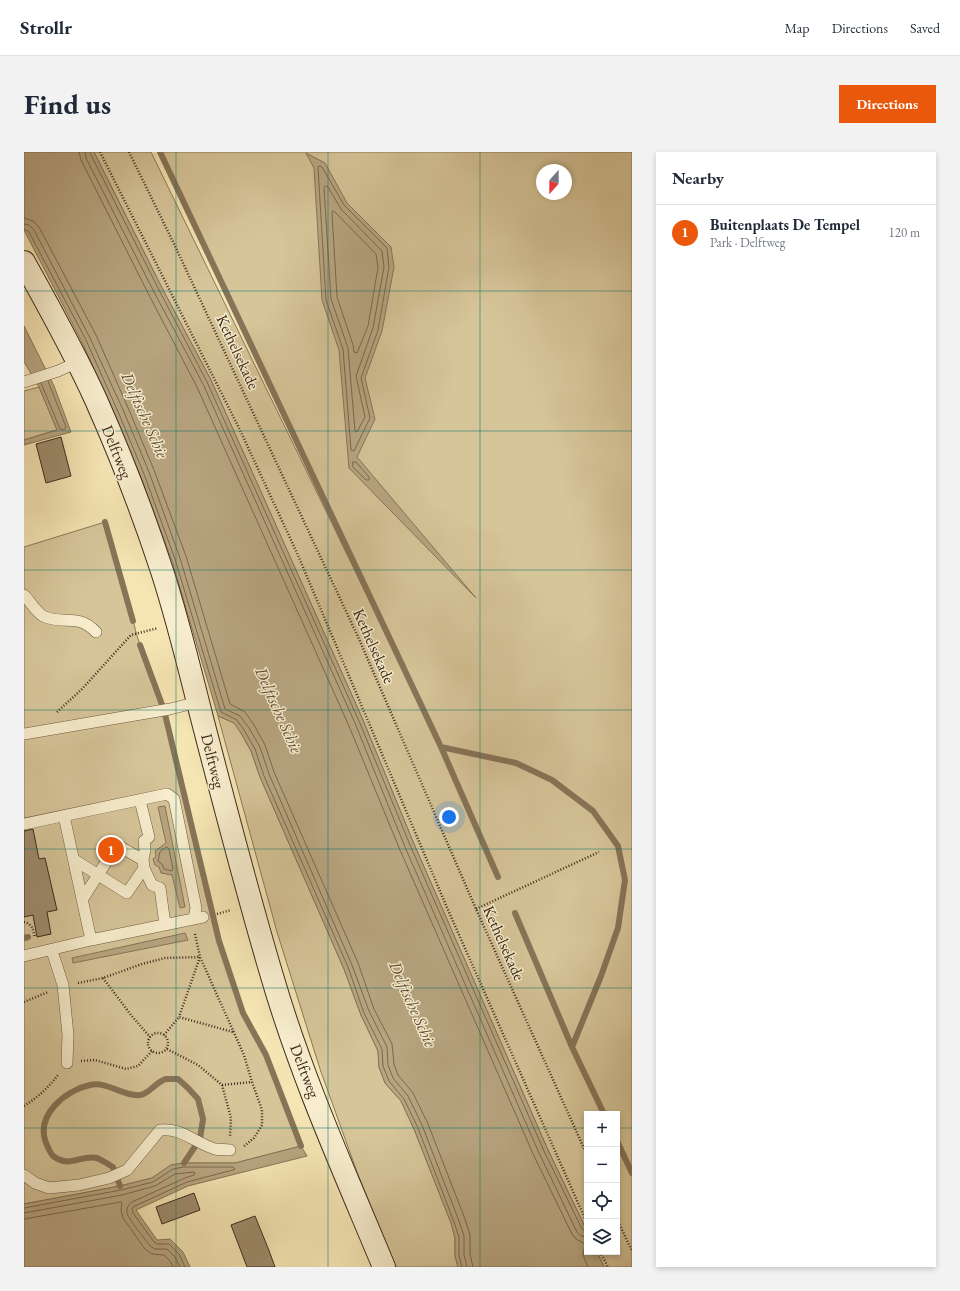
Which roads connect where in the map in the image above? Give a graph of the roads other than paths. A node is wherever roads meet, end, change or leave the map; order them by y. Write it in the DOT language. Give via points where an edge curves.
graph roads {
  1 [pos="24,262"];
  2 [pos="78,362"];
  3 [pos="28,381"];
  4 [pos="24,595"];
  5 [pos="96,632"];
  6 [pos="198,702"];
  7 [pos="24,734"];
  8 [pos="140,800"];
  9 [pos="64,816"];
  10 [pos="24,824"];
  11 [pos="74,859"];
  12 [pos="144,864"];
  13 [pos="98,874"];
  14 [pos="82,900"];
  15 [pos="165,924"];
  16 [pos="91,940"];
  17 [pos="52,950"];
  18 [pos="24,956"];
  19 [pos="68,1063"];
  20 [pos="230,1150"];
  21 [pos="24,1175"];
  22 [pos="35,1183"];
  23 [pos="24,1184"];
  24 [pos="384,1267"];
  1 -- 2 [label="street, Delftweg"];
  2 -- 3 [label="lane"];
  2 -- 6 [label="street, Delftweg" via="120,457 150,538 163,626"];
  4 -- 5 [label="lane" via="44,616 82,621"];
  6 -- 7 [label="lane"];
  6 -- 24 [label="street, Delftweg" via="240,868 273,979 331,1140"];
  8 -- 9 [label="lane"];
  8 -- 12 [label="lane" via="149,837 144,841"];
  8 -- 15 [label="lane" via="167,794 174,799 199,917"];
  9 -- 10 [label="lane"];
  9 -- 11 [label="lane"];
  11 -- 13 [label="lane"];
  11 -- 14 [label="lane"];
  12 -- 13 [label="lane" via="116,845"];
  12 -- 13 [label="lane" via="127,893"];
  12 -- 15 [label="lane" via="152,885 160,888"];
  13 -- 14 [label="lane"];
  14 -- 16 [label="lane"];
  15 -- 16 [label="lane"];
  16 -- 17 [label="lane"];
  17 -- 18 [label="lane"];
  17 -- 19 [label="lane" via="63,985"];
  20 -- 22 [label="lane" via="216,1149 168,1128 160,1130 127,1170 109,1178 80,1185 49,1188"];
  21 -- 22 [label="lane"];
  22 -- 23 [label="lane"];
}
